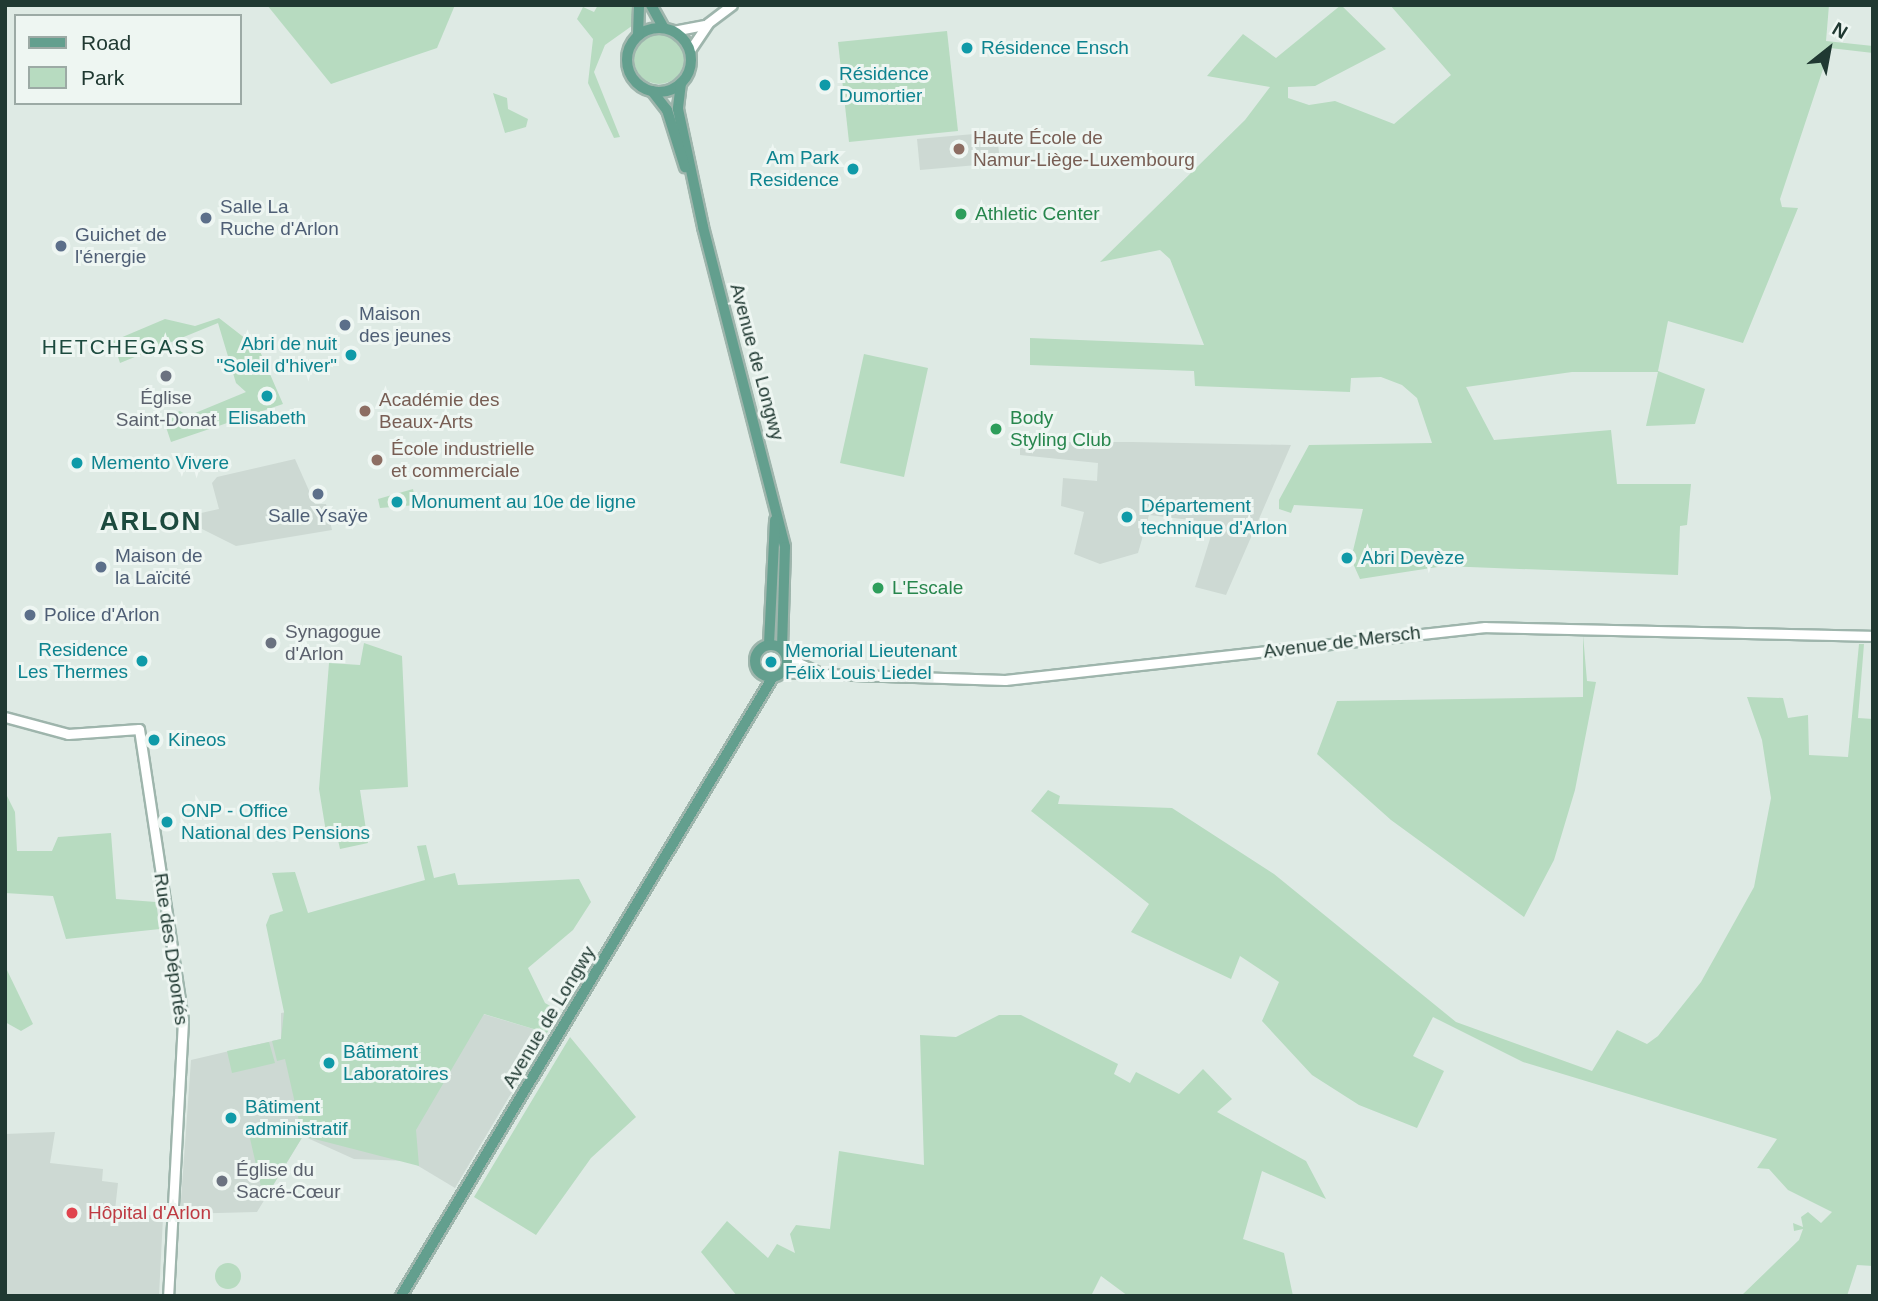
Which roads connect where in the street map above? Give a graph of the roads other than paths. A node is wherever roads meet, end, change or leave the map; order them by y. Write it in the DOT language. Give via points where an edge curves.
graph roads {
  1 [pos="639,5"];
  2 [pos="650,5"];
  3 [pos="732,5"];
  4 [pos="708,23"];
  5 [pos="669,29"];
  6 [pos="638,35"];
  7 [pos="690,50"];
  8 [pos="681,83"];
  9 [pos="652,91"];
  10 [pos="703,227"];
  11 [pos="775,506"];
  12 [pos="1873,636"];
  13 [pos="769,644"];
  14 [pos="782,648"];
  15 [pos="788,658"];
  16 [pos="758,670"];
  17 [pos="812,672"];
  18 [pos="778,675"];
  19 [pos="5,717"];
  20 [pos="725,755"];
  21 [pos="168,1296"];
  22 [pos="401,1296"];
  1 -- 6 [label="main road"];
  2 -- 5 [label="main road"];
  3 -- 4 [label="main road"];
  4 -- 5 [label="main road"];
  4 -- 7 [label="main road"];
  5 -- 6 [label="main road"];
  5 -- 7 [label="main road"];
  6 -- 9 [label="main road" via="626,63 635,82"];
  7 -- 8 [label="main road"];
  8 -- 9 [label="main road"];
  8 -- 10 [label="main road" via="678,109"];
  9 -- 10 [label="main road" via="667,110"];
  10 -- 11 [label="main road, Avenue de Longwy"];
  11 -- 13 [label="main road, Avenue de Longwy"];
  11 -- 14 [label="main road, Avenue de Longwy" via="785,547"];
  12 -- 17 [label="main road, Avenue de Mersch" via="1485,626 1006,680"];
  13 -- 14 [label="main road"];
  13 -- 16 [label="main road" via="756,654"];
  14 -- 15 [label="main road"];
  15 -- 17 [label="main road, Avenue de Mersch"];
  15 -- 18 [label="main road"];
  16 -- 18 [label="main road"];
  16 -- 20 [label="main road, Avenue de Longwy" via="755,692"];
  17 -- 18 [label="main road, Avenue de Mersch"];
  18 -- 20 [label="main road, Avenue de Longwy"];
  19 -- 21 [label="main road, Rue des Déportés" via="68,734 139,729 183,1021"];
  20 -- 22 [label="main road, Avenue de Longwy"];
}
